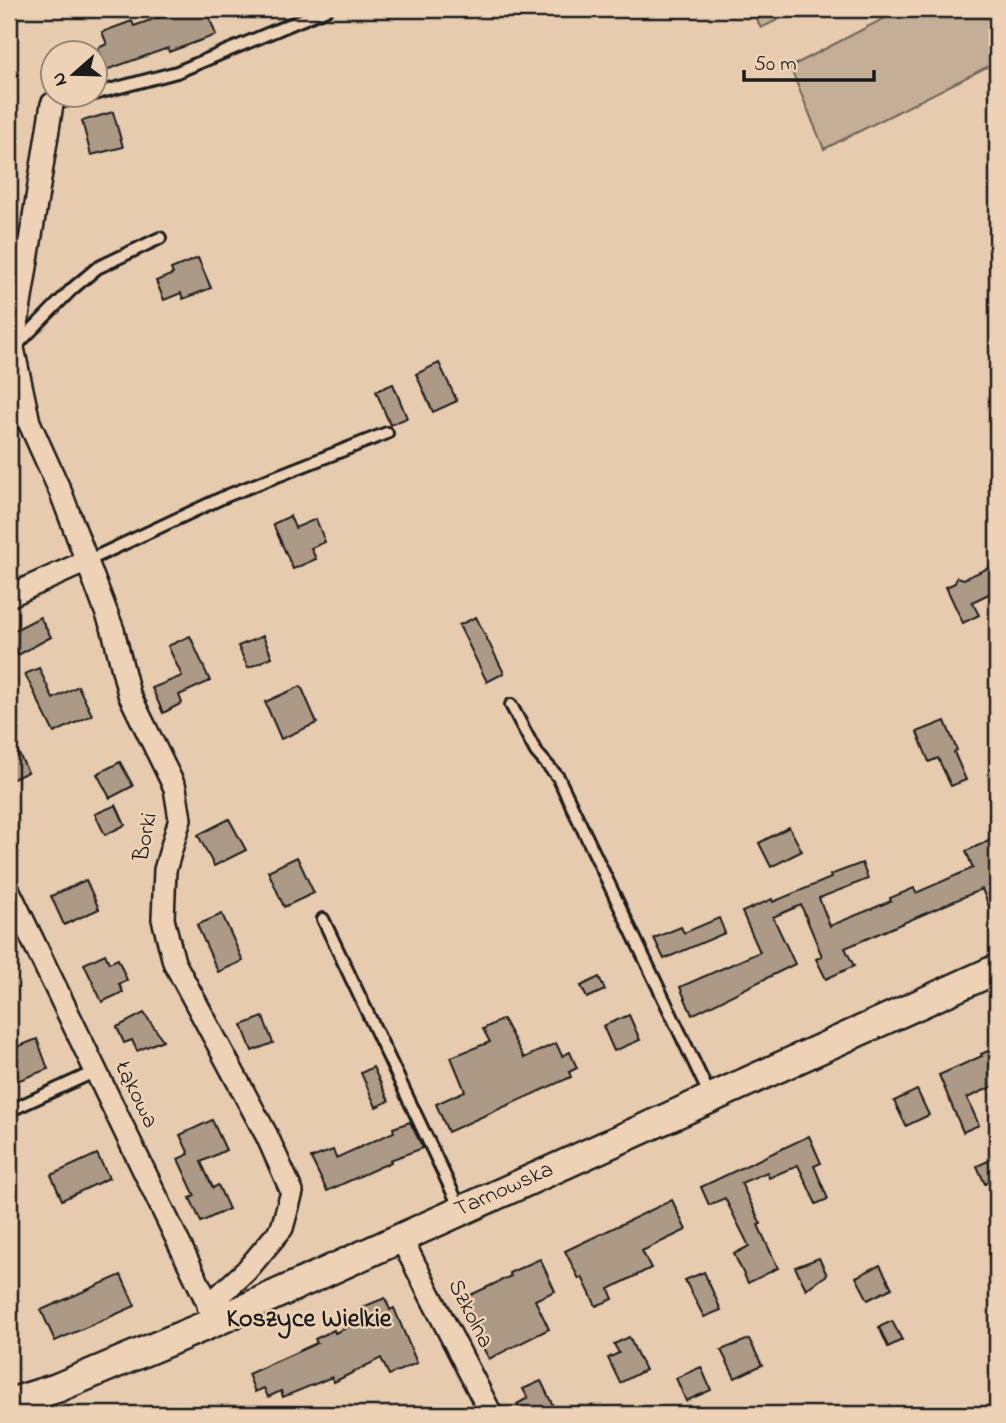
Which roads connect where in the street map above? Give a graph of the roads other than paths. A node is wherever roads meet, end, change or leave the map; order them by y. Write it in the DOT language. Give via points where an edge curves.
graph roads {
  1 [pos="327,9"];
  2 [pos="108,90"];
  3 [pos="51,108"];
  4 [pos="160,238"];
  5 [pos="11,349"];
  6 [pos="387,433"];
  7 [pos="87,561"];
  8 [pos="9,596"];
  9 [pos="511,705"];
  10 [pos="9,891"];
  11 [pos="323,919"];
  12 [pos="997,969"];
  13 [pos="96,1071"];
  14 [pos="711,1098"];
  15 [pos="9,1111"];
  16 [pos="461,1210"];
  17 [pos="401,1238"];
  18 [pos="213,1313"];
  19 [pos="9,1403"];
  20 [pos="491,1414"];
  1 -- 2 [label="lane" via="177,72"];
  3 -- 5 [label="street"];
  4 -- 5 [label="lane" via="97,268"];
  5 -- 7 [label="street, Borki" via="29,422"];
  6 -- 7 [label="lane" via="226,496"];
  7 -- 8 [label="street"];
  7 -- 18 [label="street, Borki" via="113,629 129,694 175,788 180,819 165,870 163,919 174,962 292,1192 282,1228"];
  9 -- 14 [label="lane" via="536,752 558,777"];
  10 -- 13 [label="street, Łąkowa"];
  11 -- 16 [label="lane"];
  12 -- 14 [label="street, Tarnowska"];
  13 -- 15 [label="lane"];
  13 -- 18 [label="street, Łąkowa"];
  14 -- 16 [label="street, Tarnowska"];
  16 -- 17 [label="street, Tarnowska"];
  17 -- 18 [label="street, Tarnowska"];
  17 -- 20 [label="street, Szkolna"];
  18 -- 19 [label="street, Tarnowska" via="57,1388"];
}
